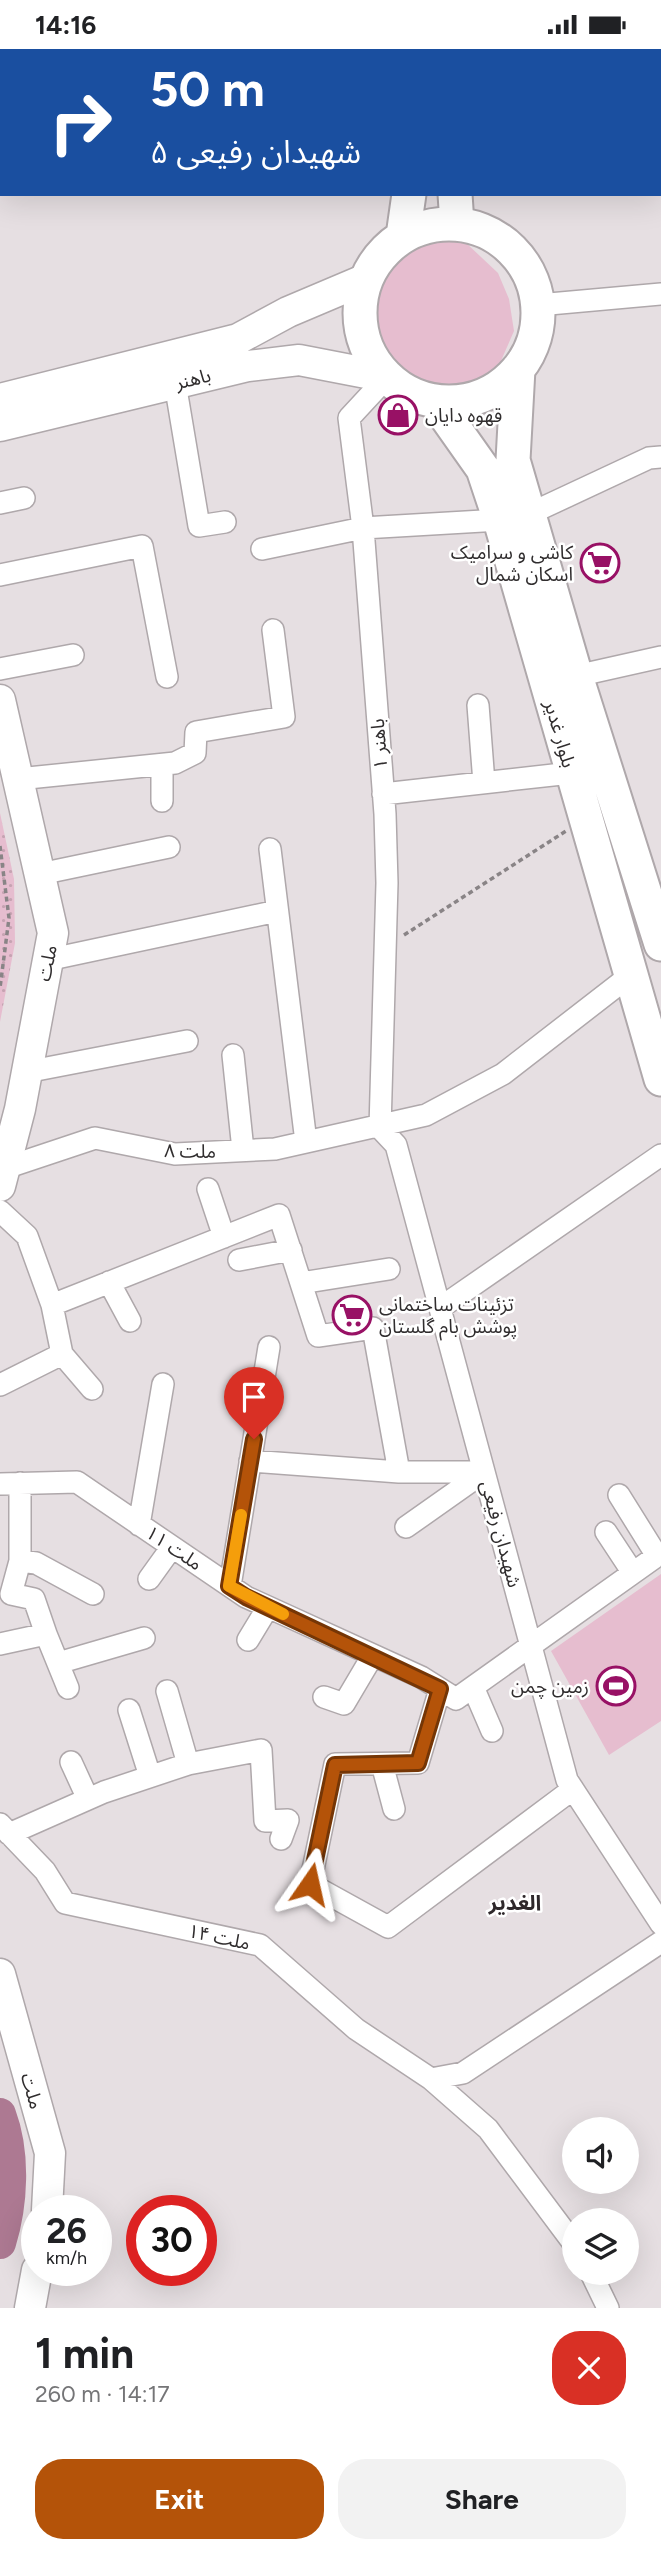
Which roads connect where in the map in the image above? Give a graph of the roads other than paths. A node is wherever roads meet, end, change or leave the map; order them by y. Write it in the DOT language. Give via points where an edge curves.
graph roads {
  1 [pos="409,196"];
  2 [pos="456,209"];
  3 [pos="403,236"];
  4 [pos="366,279"];
  5 [pos="661,294"];
  6 [pos="538,305"];
  7 [pos="519,369"];
  8 [pos="387,377"];
  9 [pos="176,383"];
  10 [pos="0,398"];
  11 [pos="435,401"];
  12 [pos="0,426"];
  13 [pos="661,457"];
  14 [pos="24,498"];
  15 [pos="0,503"];
  16 [pos="513,517"];
  17 [pos="225,522"];
  18 [pos="363,528"];
  19 [pos="262,549"];
  20 [pos="0,575"];
  21 [pos="273,630"];
  22 [pos="73,655"];
  23 [pos="661,657"];
  24 [pos="0,669"];
  25 [pos="576,676"];
  26 [pos="167,677"];
  27 [pos="0,700"];
  28 [pos="478,705"];
  29 [pos="162,765"];
  30 [pos="571,773"];
  31 [pos="18,779"];
  32 [pos="484,783"];
  33 [pos="383,794"];
  34 [pos="162,801"];
  35 [pos="169,847"];
  36 [pos="270,849"];
  37 [pos="40,874"];
  38 [pos="277,911"];
  39 [pos="661,944"];
  40 [pos="47,960"];
  41 [pos="632,974"];
  42 [pos="187,1041"];
  43 [pos="233,1055"];
  44 [pos="26,1072"];
  45 [pos="661,1079"];
  46 [pos="380,1128"];
  47 [pos="306,1142"];
  48 [pos="243,1150"];
  49 [pos="661,1155"];
  50 [pos="2,1177"];
  51 [pos="208,1189"];
  52 [pos="0,1212"];
  53 [pos="224,1237"];
  54 [pos="291,1250"];
  55 [pos="239,1259"];
  56 [pos="389,1269"];
  57 [pos="109,1282"];
  58 [pos="301,1283"];
  59 [pos="52,1305"];
  60 [pos="440,1308"];
  61 [pos="130,1321"];
  62 [pos="269,1347"];
  63 [pos="62,1354"];
  64 [pos="163,1384"];
  65 [pos="0,1385"];
  66 [pos="92,1389"];
  67 [pos="250,1461"];
  68 [pos="399,1472"];
  69 [pos="484,1472"];
  70 [pos="10,1483"];
  71 [pos="619,1495"];
  72 [pos="139,1525"];
  73 [pos="406,1527"];
  74 [pos="606,1532"];
  75 [pos="172,1547"];
  76 [pos="659,1554"];
  77 [pos="20,1560"];
  78 [pos="633,1573"];
  79 [pos="149,1579"];
  80 [pos="229,1586"];
  81 [pos="93,1594"];
  82 [pos="268,1607"];
  83 [pos="46,1634"];
  84 [pos="144,1638"];
  85 [pos="248,1640"];
  86 [pos="0,1644"];
  87 [pos="531,1646"];
  88 [pos="373,1655"];
  89 [pos="58,1663"];
  90 [pos="68,1688"];
  91 [pos="167,1691"];
  92 [pos="457,1692"];
  93 [pos="324,1697"];
  94 [pos="129,1710"];
  95 [pos="492,1731"];
  96 [pos="72,1762"];
  97 [pos="188,1764"];
  98 [pos="382,1764"];
  99 [pos="150,1776"];
  100 [pos="573,1789"];
  101 [pos="88,1799"];
  102 [pos="394,1809"];
  103 [pos="5,1829"];
  104 [pos="281,1839"];
  105 [pos="661,1924"];
  106 [pos="661,1942"];
  107 [pos="0,1974"];
  108 [pos="432,2079"];
  109 [pos="48,2195"];
  110 [pos="562,2228"];
  111 [pos="597,2285"];
  112 [pos="34,2286"];
  113 [pos="30,2308"];
  114 [pos="608,2308"];
  1 -- 3 [label="main road"];
  2 -- 3 [label="main road"];
  2 -- 6 [label="main road" via="503,241 520,259 533,281"];
  3 -- 4 [label="main road" via="375,262"];
  4 -- 8 [label="main road" via="360,305 362,331 371,356"];
  4 -- 10 [label="main road, باهنر" via="238,339"];
  5 -- 6 [label="street"];
  6 -- 7 [label="main road" via="534,338"];
  7 -- 11 [label="main road" via="502,385 481,395"];
  7 -- 16 [label="main road, بلوار غدیر"];
  8 -- 9 [label="main road, باهنر" via="299,360"];
  8 -- 11 [label="main road" via="409,392"];
  8 -- 18 [label="street, باهنر ۱" via="349,418"];
  9 -- 12 [label="main road, باهنر"];
  9 -- 17 [label="street" via="199,526"];
  11 -- 16 [label="main road, بلوار غدیر"];
  13 -- 16 [label="street" via="649,458"];
  14 -- 15 [label="street"];
  16 -- 18 [label="street"];
  16 -- 25 [label="main road, بلوار غدیر"];
  16 -- 30 [label="main road, بلوار غدیر"];
  18 -- 19 [label="street"];
  18 -- 33 [label="street, باهنر ۱"];
  20 -- 26 [label="street" via="142,546"];
  21 -- 29 [label="street" via="284,716 196,732 195,753 175,764"];
  22 -- 24 [label="street"];
  23 -- 25 [label="street"];
  25 -- 39 [label="main road, بلوار غدیر"];
  27 -- 31 [label="main road, ملت"];
  28 -- 32 [label="street"];
  29 -- 31 [label="street"];
  29 -- 34 [label="street"];
  30 -- 32 [label="street"];
  30 -- 41 [label="main road, بلوار غدیر"];
  31 -- 37 [label="main road, ملت"];
  32 -- 33 [label="street"];
  33 -- 46 [label="street, باهنر ۱" via="387,883"];
  35 -- 37 [label="street"];
  36 -- 38 [label="street"];
  37 -- 40 [label="main road, ملت" via="53,933"];
  38 -- 40 [label="street"];
  38 -- 47 [label="street"];
  40 -- 44 [label="main road, ملت"];
  41 -- 45 [label="main road, بلوار غدیر"];
  41 -- 46 [label="street, ۸ ملت" via="503,1074 426,1115"];
  42 -- 44 [label="street"];
  43 -- 48 [label="street"];
  44 -- 50 [label="main road, ملت"];
  46 -- 47 [label="street, ۸ ملت"];
  46 -- 60 [label="street, شهیدان رفیعی" via="396,1145"];
  47 -- 48 [label="street, ۸ ملت"];
  48 -- 50 [label="street, ۸ ملت" via="176,1154 95,1138"];
  49 -- 60 [label="street"];
  51 -- 53 [label="street"];
  52 -- 59 [label="street" via="27,1236"];
  53 -- 54 [label="street" via="279,1215"];
  53 -- 57 [label="street"];
  54 -- 55 [label="street"];
  54 -- 58 [label="street"];
  56 -- 58 [label="street"];
  57 -- 59 [label="street"];
  57 -- 61 [label="street"];
  58 -- 68 [label="street" via="318,1336 373,1328"];
  59 -- 63 [label="street"];
  60 -- 69 [label="street, شهیدان رفیعی"];
  62 -- 67 [label="street"];
  63 -- 65 [label="street"];
  63 -- 66 [label="street"];
  64 -- 72 [label="street"];
  67 -- 68 [label="street"];
  67 -- 80 [label="street"];
  68 -- 69 [label="street"];
  69 -- 73 [label="street"];
  69 -- 87 [label="street, شهیدان رفیعی"];
  70 -- 72 [label="street, ۱۱ ملت" via="77,1482"];
  70 -- 77 [label="street"];
  71 -- 76 [label="street"];
  72 -- 75 [label="street, ۱۱ ملت"];
  74 -- 78 [label="street"];
  75 -- 79 [label="street"];
  75 -- 80 [label="street, ۱۱ ملت"];
  76 -- 78 [label="street"];
  77 -- 81 [label="street" via="37,1563"];
  77 -- 83 [label="street" via="11,1594 34,1599"];
  78 -- 87 [label="street"];
  80 -- 82 [label="street, ۱۱ ملت"];
  82 -- 85 [label="street"];
  82 -- 88 [label="street, ۱۱ ملت"];
  83 -- 86 [label="street"];
  83 -- 89 [label="street"];
  84 -- 89 [label="street"];
  87 -- 92 [label="street"];
  87 -- 100 [label="street, شهیدان رفیعی"];
  88 -- 92 [label="street, ۱۱ ملت"];
  88 -- 93 [label="street" via="344,1704"];
  89 -- 90 [label="street"];
  91 -- 97 [label="street"];
  92 -- 95 [label="street"];
  92 -- 98 [label="street" via="418,1763"];
  94 -- 99 [label="street"];
  96 -- 101 [label="street"];
  97 -- 99 [label="street"];
  97 -- 104 [label="street" via="261,1750 265,1821 288,1820"];
  98 -- 100 [label="street" via="335,1765 310,1884 388,1927"];
  98 -- 102 [label="street"];
  99 -- 101 [label="street"];
  100 -- 105 [label="street, شهیدان رفیعی"];
  101 -- 103 [label="street"];
  103 -- 108 [label="street, ۱۴ ملت" via="45,1871 65,1903 260,1945 356,2029"];
  106 -- 108 [label="street" via="463,2073"];
  107 -- 109 [label="main road, ملت" via="50,2153"];
  108 -- 110 [label="street, ۱۴ ملت" via="488,2129"];
  111 -- 114 [label="street"];
  112 -- 113 [label="main road"];
}
